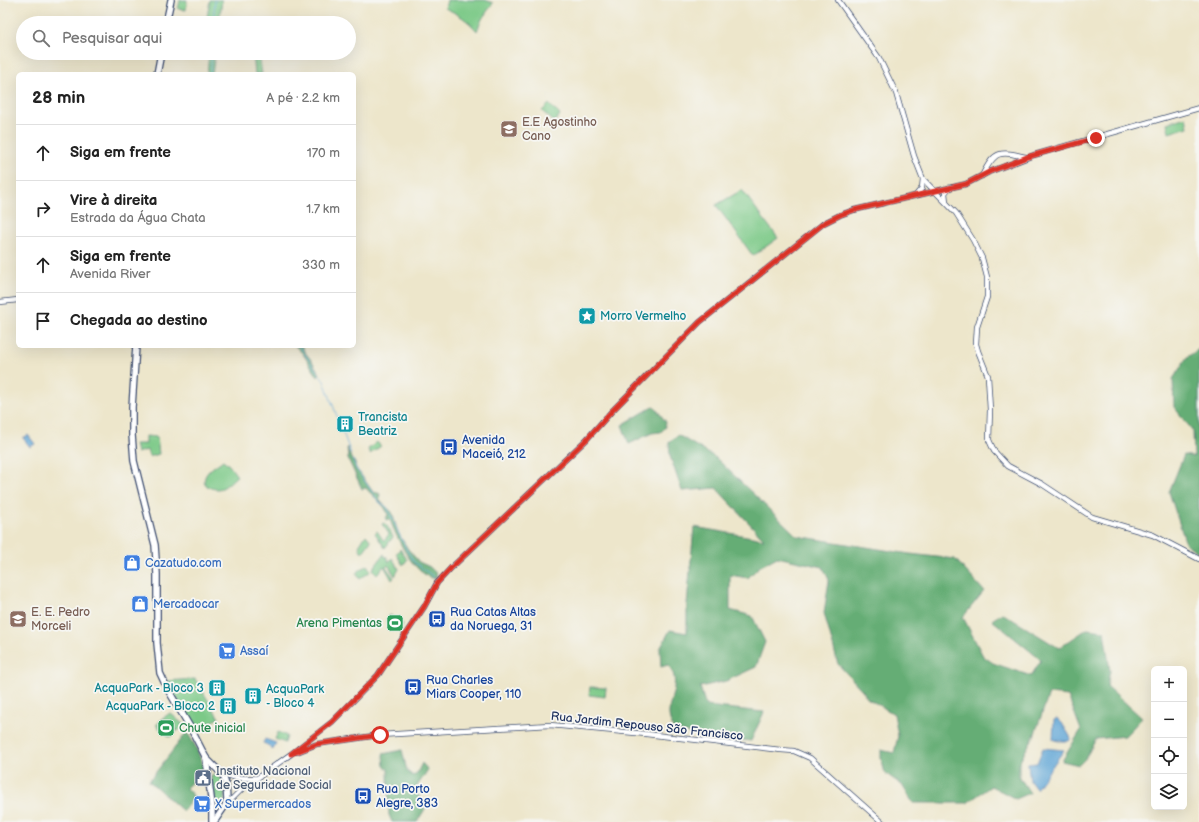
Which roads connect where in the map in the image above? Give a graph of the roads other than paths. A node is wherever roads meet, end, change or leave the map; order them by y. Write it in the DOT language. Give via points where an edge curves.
graph roads {
  1 [pos="171,0"];
  2 [pos="838,0"];
  3 [pos="168,16"];
  4 [pos="160,60"];
  5 [pos="157,72"];
  6 [pos="1199,108"];
  7 [pos="1027,157"];
  8 [pos="982,176"];
  9 [pos="924,179"];
  10 [pos="949,188"];
  11 [pos="935,191"];
  12 [pos="916,195"];
  13 [pos="946,202"];
  14 [pos="16,300"];
  15 [pos="0,302"];
  16 [pos="136,348"];
  17 [pos="1199,559"];
  18 [pos="291,754"];
  19 [pos="206,758"];
  20 [pos="209,773"];
  21 [pos="220,773"];
  22 [pos="258,777"];
  23 [pos="212,806"];
  24 [pos="226,806"];
  25 [pos="213,822"];
  26 [pos="882,822"];
  1 -- 3 [label="main road"];
  2 -- 9 [label="street" via="879,58 896,93 914,156"];
  4 -- 5 [label="main road"];
  6 -- 7 [label="street"];
  7 -- 8 [label="street"];
  7 -- 8 [label="street" via="1004,152 999,154 991,160"];
  8 -- 10 [label="street" via="966,184"];
  9 -- 11 [label="street"];
  9 -- 12 [label="street" via="922,188"];
  10 -- 11 [label="street"];
  10 -- 13 [label="street"];
  11 -- 12 [label="street"];
  11 -- 13 [label="street"];
  12 -- 18 [label="street" via="854,210 824,223 700,322 586,440 451,568 437,583 424,607 378,675 332,722"];
  13 -- 17 [label="street" via="956,212 973,240 982,258 987,277 987,297 976,336 978,351 988,376 989,440 994,451 1008,466 1042,484 1092,517 1153,535"];
  14 -- 15 [label="street"];
  16 -- 19 [label="main road" via="132,435 134,461 155,546 160,673"];
  18 -- 22 [label="street"];
  18 -- 26 [label="street, Rua Jardim Repouso São Francisco" via="317,744 380,735 550,725 794,751 810,758"];
  19 -- 20 [label="main road"];
  19 -- 21 [label="main road"];
  20 -- 21 [label="main road"];
  20 -- 23 [label="main road"];
  21 -- 22 [label="street" via="244,779"];
  21 -- 24 [label="main road" via="226,785"];
  22 -- 24 [label="street" via="236,794"];
  23 -- 24 [label="main road"];
  23 -- 25 [label="main road"];
  24 -- 25 [label="main road"];
}
